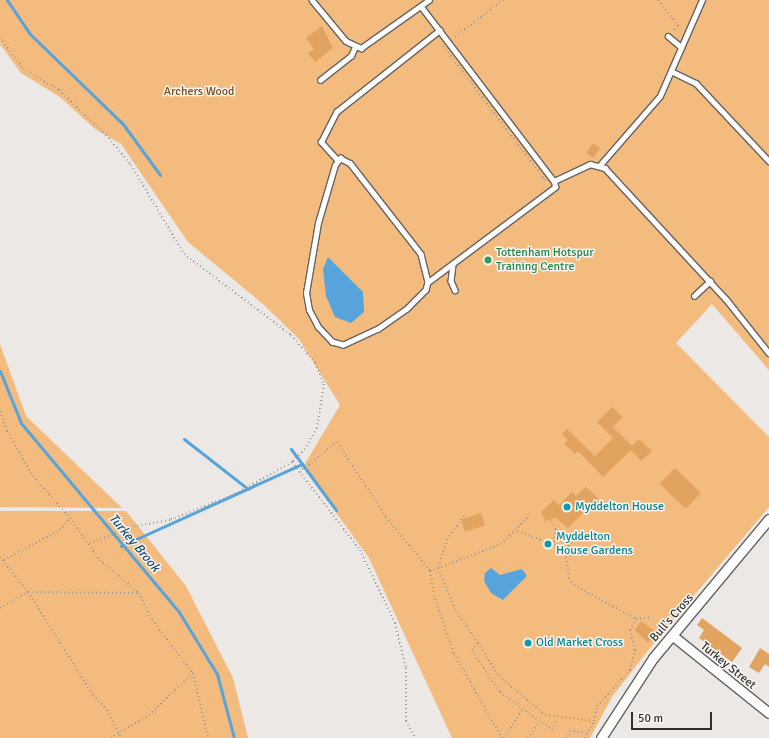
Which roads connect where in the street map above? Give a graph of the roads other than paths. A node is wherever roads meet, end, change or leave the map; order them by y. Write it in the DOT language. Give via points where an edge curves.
graph roads {
  1 [pos="312,0"];
  2 [pos="429,0"];
  3 [pos="702,0"];
  4 [pos="421,6"];
  5 [pos="440,30"];
  6 [pos="668,36"];
  7 [pos="681,47"];
  8 [pos="355,48"];
  9 [pos="671,70"];
  10 [pos="320,80"];
  11 [pos="337,160"];
  12 [pos="769,161"];
  13 [pos="600,165"];
  14 [pos="554,181"];
  15 [pos="454,265"];
  16 [pos="428,282"];
  17 [pos="710,282"];
  18 [pos="455,290"];
  19 [pos="694,296"];
  20 [pos="769,353"];
  21 [pos="769,519"];
  22 [pos="673,636"];
  23 [pos="769,713"];
  24 [pos="601,738"];
  1 -- 8 [label="lane"];
  2 -- 4 [label="lane"];
  3 -- 7 [label="lane"];
  4 -- 5 [label="lane"];
  4 -- 8 [label="lane" via="367,46"];
  5 -- 11 [label="lane" via="336,112 321,142"];
  5 -- 14 [label="lane"];
  6 -- 7 [label="lane"];
  7 -- 9 [label="lane"];
  8 -- 10 [label="lane" via="351,56"];
  9 -- 12 [label="lane" via="696,83"];
  9 -- 13 [label="lane" via="660,96"];
  11 -- 16 [label="lane" via="344,158 350,163 420,254"];
  11 -- 16 [label="lane" via="318,223 308,274 307,301 318,327 332,342 350,344 407,309 426,290"];
  13 -- 14 [label="lane" via="579,167"];
  13 -- 17 [label="lane"];
  14 -- 15 [label="lane" via="555,187"];
  15 -- 16 [label="lane"];
  15 -- 18 [label="lane" via="451,282"];
  17 -- 19 [label="lane"];
  17 -- 20 [label="lane"];
  21 -- 22 [label="street, Bull's Cross"];
  22 -- 23 [label="street, Turkey Street"];
  22 -- 24 [label="street, Bull's Cross" via="653,658"];
}
